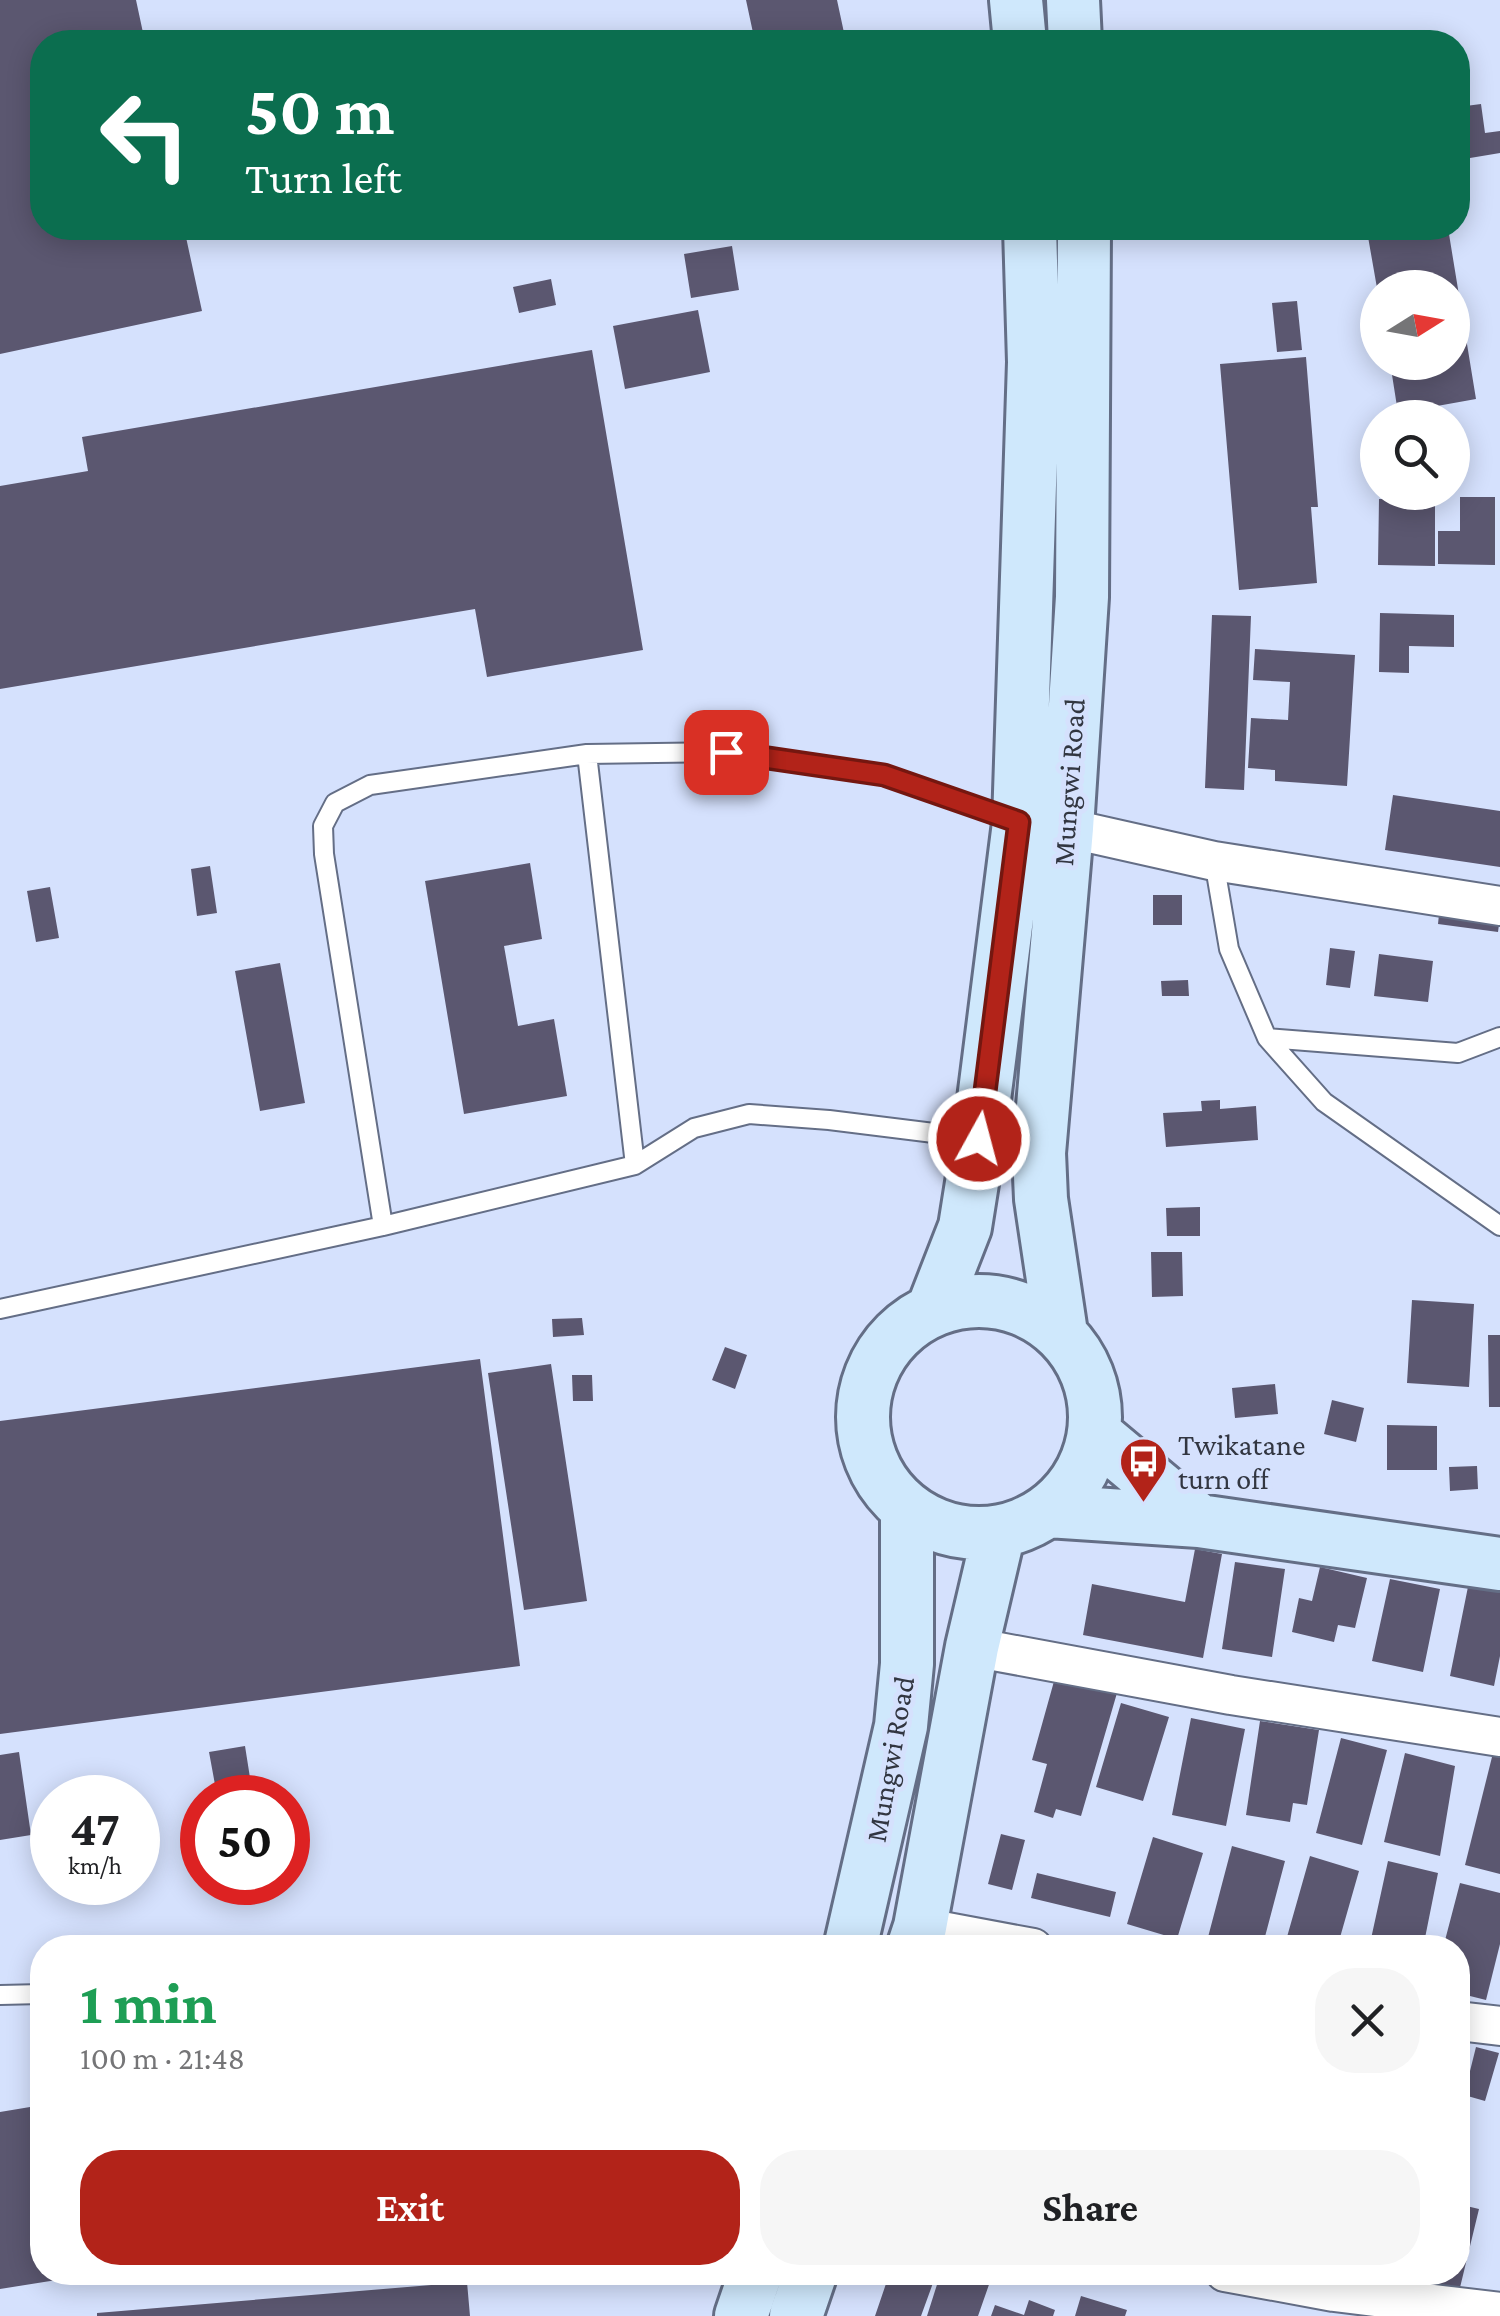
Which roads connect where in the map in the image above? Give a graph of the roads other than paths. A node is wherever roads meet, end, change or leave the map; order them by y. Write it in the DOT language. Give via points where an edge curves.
graph roads {
  1 [pos="1016,0"];
  2 [pos="1072,0"];
  3 [pos="1019,30"];
  4 [pos="1074,30"];
  5 [pos="1030,240"];
  6 [pos="1084,240"];
  7 [pos="587,754"];
  8 [pos="1043,825"];
  9 [pos="1214,860"];
  10 [pos="1500,906"];
  11 [pos="1500,1037"];
  12 [pos="1268,1038"];
  13 [pos="979,1139"];
  14 [pos="635,1165"];
  15 [pos="383,1226"];
  16 [pos="1500,1226"];
  17 [pos="0,1309"];
  18 [pos="933,1309"];
  19 [pos="1061,1333"];
  20 [pos="1095,1434"];
  21 [pos="907,1508"];
  22 [pos="1048,1512"];
  23 [pos="1200,1521"];
  24 [pos="999,1532"];
  25 [pos="1495,1563"];
  26 [pos="972,1647"];
  27 [pos="1500,1737"];
  28 [pos="853,1935"];
  29 [pos="916,1935"];
  30 [pos="30,1994"];
  31 [pos="0,1995"];
  32 [pos="1470,2022"];
  33 [pos="1500,2026"];
  34 [pos="752,2285"];
  35 [pos="807,2285"];
  36 [pos="1296,2285"];
  37 [pos="1500,2312"];
  38 [pos="741,2316"];
  39 [pos="796,2316"];
  1 -- 3 [label="main road"];
  2 -- 4 [label="main road"];
  5 -- 8 [label="main road, Mungwi Road"];
  6 -- 8 [label="main road, Mungwi Road" via="1082,597"];
  7 -- 8 [label="lane" via="726,752 884,775"];
  7 -- 14 [label="lane"];
  7 -- 15 [label="lane" via="370,784 336,803 323,826"];
  8 -- 9 [label="street"];
  8 -- 13 [label="main road, Mungwi Road"];
  8 -- 19 [label="main road, Mungwi Road" via="1040,1199"];
  9 -- 10 [label="street"];
  9 -- 12 [label="lane" via="1230,949"];
  11 -- 12 [label="lane" via="1458,1053"];
  12 -- 16 [label="lane" via="1324,1102"];
  13 -- 14 [label="lane" via="749,1114 694,1128"];
  13 -- 18 [label="main road, Mungwi Road" via="965,1227"];
  14 -- 15 [label="lane"];
  15 -- 17 [label="lane"];
  18 -- 19 [label="main road" via="966,1300 1000,1301"];
  18 -- 21 [label="main road" via="900,1332 876,1363 864,1401 865,1441 880,1478"];
  19 -- 20 [label="main road" via="1094,1397"];
  20 -- 22 [label="main road" via="1086,1464"];
  20 -- 23 [label="main road"];
  21 -- 24 [label="main road" via="966,1534"];
  21 -- 28 [label="main road, Mungwi Road" via="901,1726"];
  22 -- 23 [label="main road"];
  22 -- 24 [label="main road"];
  23 -- 25 [label="main road"];
  24 -- 26 [label="main road, Mungwi Road"];
  26 -- 27 [label="street"];
  26 -- 29 [label="main road, Mungwi Road"];
  30 -- 31 [label="lane"];
  32 -- 33 [label="street"];
  34 -- 38 [label="main road"];
  35 -- 39 [label="main road"];
  36 -- 37 [label="street"];
}
